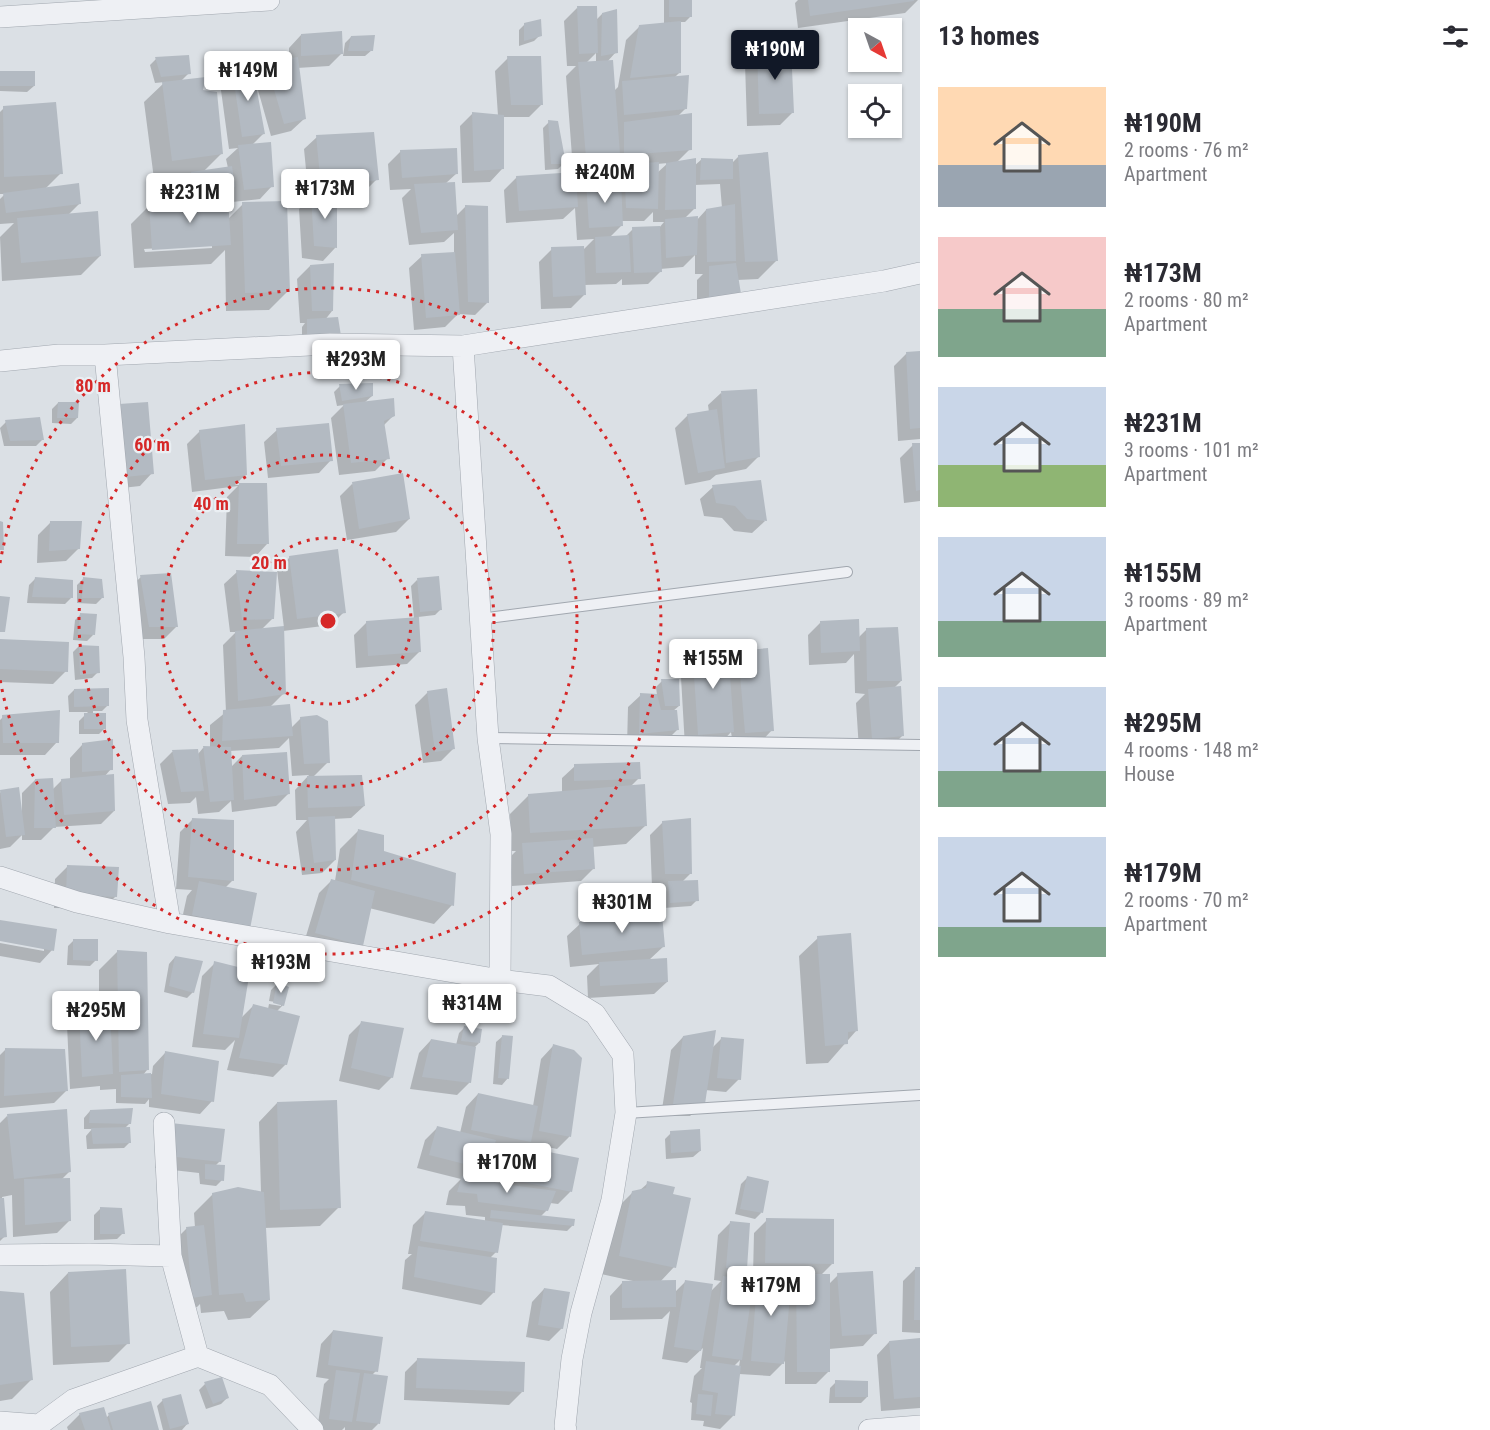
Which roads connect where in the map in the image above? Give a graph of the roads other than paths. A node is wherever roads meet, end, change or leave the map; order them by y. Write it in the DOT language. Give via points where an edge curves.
graph roads {
  1 [pos="269,0"];
  2 [pos="0,17"];
  3 [pos="920,273"];
  4 [pos="463,346"];
  5 [pos="105,355"];
  6 [pos="0,361"];
  7 [pos="847,572"];
  8 [pos="480,619"];
  9 [pos="488,738"];
  10 [pos="920,745"];
  11 [pos="0,877"];
  12 [pos="170,922"];
  13 [pos="500,980"];
  14 [pos="920,1095"];
  15 [pos="626,1113"];
  16 [pos="164,1123"];
  17 [pos="0,1255"];
  18 [pos="171,1256"];
  19 [pos="198,1356"];
  20 [pos="0,1422"];
  21 [pos="920,1426"];
  22 [pos="38,1428"];
  23 [pos="313,1430"];
  24 [pos="566,1430"];
  25 [pos="869,1430"];
  1 -- 2 [label="street"];
  3 -- 4 [label="street"];
  4 -- 5 [label="street" via="330,344"];
  4 -- 8 [label="street"];
  5 -- 6 [label="street"];
  5 -- 12 [label="street" via="134,657 136,720"];
  7 -- 8 [label="lane"];
  8 -- 9 [label="street"];
  9 -- 10 [label="lane"];
  9 -- 13 [label="street" via="501,834"];
  11 -- 12 [label="street" via="77,902"];
  12 -- 13 [label="street"];
  13 -- 15 [label="street" via="549,986 595,1014 623,1055"];
  14 -- 15 [label="lane"];
  15 -- 24 [label="street" via="612,1200 572,1359"];
  16 -- 18 [label="street"];
  17 -- 18 [label="street"];
  18 -- 19 [label="street"];
  19 -- 22 [label="street" via="73,1400"];
  19 -- 23 [label="street" via="270,1385"];
  20 -- 22 [label="street"];
  21 -- 25 [label="street"];
}
